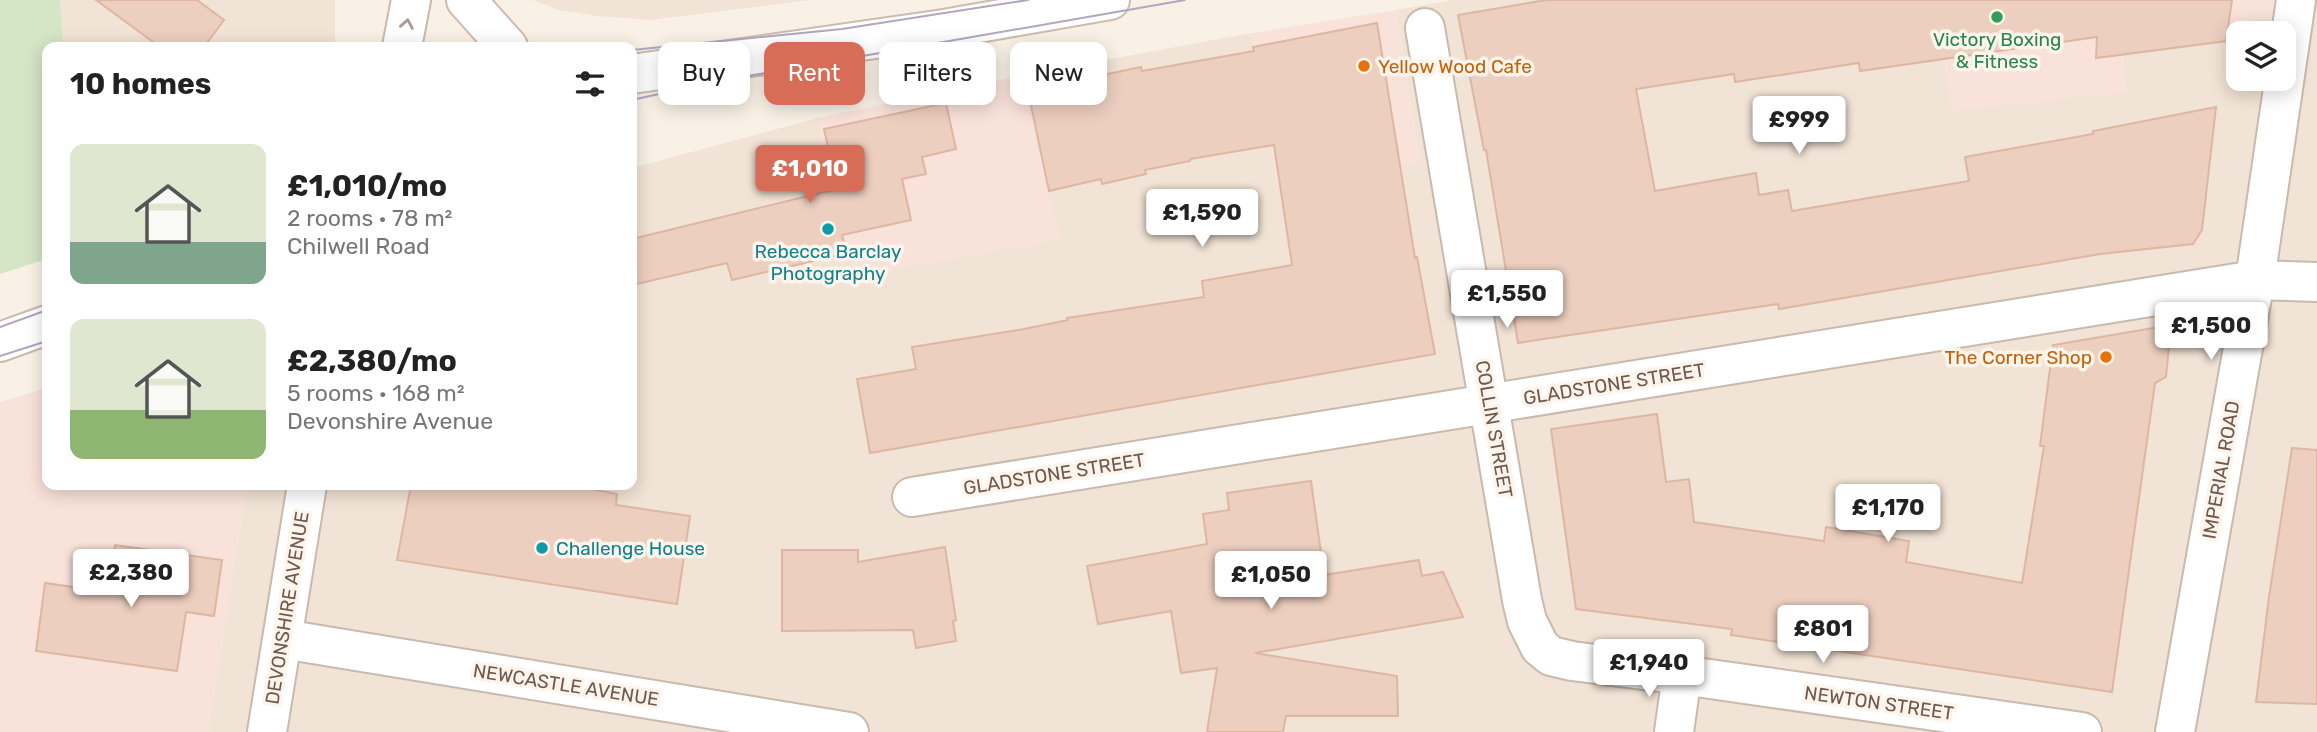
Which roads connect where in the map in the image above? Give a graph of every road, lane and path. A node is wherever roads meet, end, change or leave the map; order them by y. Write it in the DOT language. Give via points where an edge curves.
graph roads {
  1 [pos="411,0"];
  2 [pos="466,0"];
  3 [pos="1110,0"];
  4 [pos="2296,0"];
  5 [pos="1425,28"];
  6 [pos="403,42"];
  7 [pos="504,42"];
  8 [pos="637,73"];
  9 [pos="2255,280"];
  10 [pos="2317,282"];
  11 [pos="42,328"];
  12 [pos="0,342"];
  13 [pos="1490,404"];
  14 [pos="306,490"];
  15 [pos="912,497"];
  16 [pos="283,639"];
  17 [pos="1551,656"];
  18 [pos="1682,675"];
  19 [pos="267,732"];
  20 [pos="849,732"];
  21 [pos="1674,732"];
  22 [pos="2082,732"];
  23 [pos="2175,732"];
  6 -- 1 [label="street, one-way"];
  2 -- 7 [label="street"];
  3 -- 8 [label="street"];
  4 -- 9 [label="street, IMPERIAL ROAD"];
  5 -- 13 [label="street, COLLIN STREET"];
  9 -- 10 [label="street, GLADSTONE STREET"];
  9 -- 13 [label="street, GLADSTONE STREET"];
  9 -- 23 [label="street, IMPERIAL ROAD"];
  11 -- 12 [label="street"];
  13 -- 15 [label="street, GLADSTONE STREET"];
  13 -- 17 [label="street, COLLIN STREET" via="1527,621 1540,647"];
  14 -- 16 [label="street, DEVONSHIRE AVENUE"];
  16 -- 19 [label="street, DEVONSHIRE AVENUE"];
  16 -- 20 [label="street, NEWCASTLE AVENUE"];
  17 -- 18 [label="street, NEWTON STREET"];
  18 -- 21 [label="street"];
  18 -- 22 [label="street, NEWTON STREET"];
}
